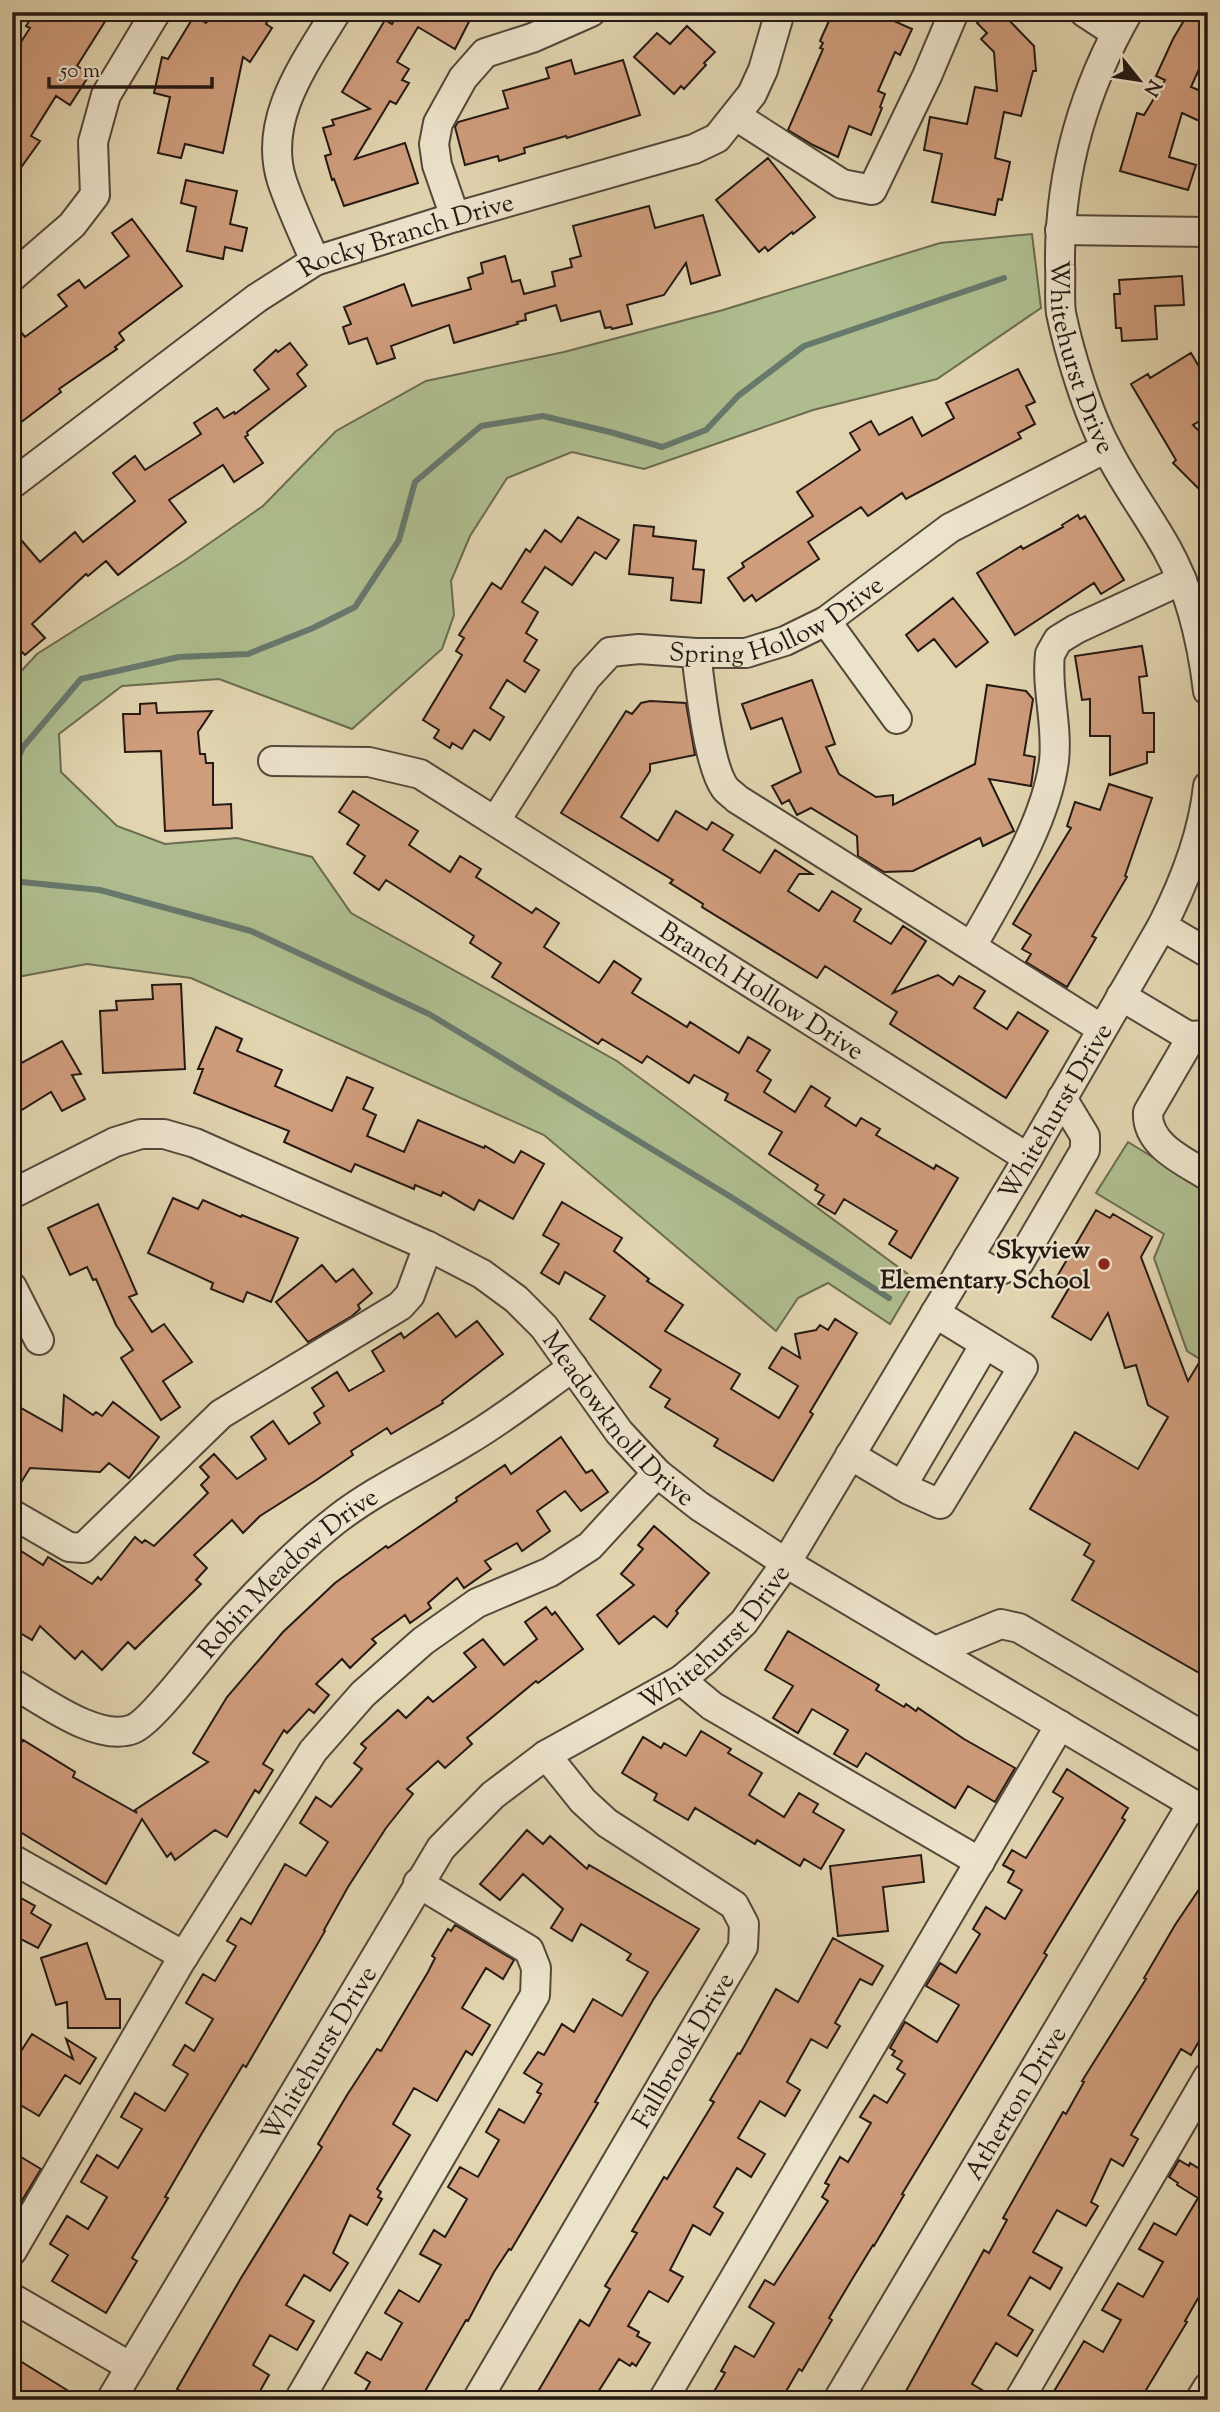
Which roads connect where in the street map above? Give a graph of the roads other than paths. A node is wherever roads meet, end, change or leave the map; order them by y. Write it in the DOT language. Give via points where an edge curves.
graph roads {
  1 [pos="156,12"];
  2 [pos="336,12"];
  3 [pos="591,12"];
  4 [pos="780,12"];
  5 [pos="954,12"];
  6 [pos="1084,12"];
  7 [pos="1122,22"];
  8 [pos="736,116"];
  9 [pos="454,217"];
  10 [pos="1060,230"];
  11 [pos="1208,232"];
  12 [pos="315,261"];
  13 [pos="12,277"];
  14 [pos="1106,448"];
  15 [pos="12,484"];
  16 [pos="1182,580"];
  17 [pos="826,621"];
  18 [pos="696,653"];
  19 [pos="1206,660"];
  20 [pos="1208,691"];
  21 [pos="897,719"];
  22 [pos="273,761"];
  23 [pos="1208,786"];
  24 [pos="1207,793"];
  25 [pos="496,820"];
  26 [pos="1162,926"];
  27 [pos="972,946"];
  28 [pos="1208,953"];
  29 [pos="1121,996"];
  30 [pos="1102,1030"];
  31 [pos="1198,1036"];
  32 [pos="1062,1098"];
  33 [pos="1028,1158"];
  34 [pos="1208,1176"];
  35 [pos="12,1194"];
  36 [pos="428,1246"];
  37 [pos="968,1258"];
  38 [pos="12,1287"];
  39 [pos="935,1313"];
  40 [pos="39,1340"];
  41 [pos="985,1344"];
  42 [pos="573,1367"];
  43 [pos="850,1455"];
  44 [pos="657,1473"];
  45 [pos="902,1486"];
  46 [pos="12,1514"];
  47 [pos="786,1563"];
  48 [pos="936,1651"];
  49 [pos="681,1681"];
  50 [pos="12,1683"];
  51 [pos="1060,1725"];
  52 [pos="1208,1739"];
  53 [pos="546,1755"];
  54 [pos="1200,1809"];
  55 [pos="12,1859"];
  56 [pos="980,1862"];
  57 [pos="418,1883"];
  58 [pos="184,1956"];
  59 [pos="1208,2077"];
  60 [pos="12,2251"];
  61 [pos="12,2298"];
  62 [pos="131,2367"];
  63 [pos="1208,2387"];
  64 [pos="111,2400"];
  65 [pos="299,2400"];
  66 [pos="477,2400"];
  67 [pos="663,2400"];
  68 [pos="838,2400"];
  69 [pos="1019,2400"];
  70 [pos="1200,2400"];
  1 -- 13 [label="street" via="106,95 93,142 95,195 72,225"];
  2 -- 12 [label="street" via="293,84 277,141 281,179"];
  3 -- 9 [label="street" via="485,53 463,78 438,123 434,144"];
  4 -- 8 [label="street, Rocky Branch Drive" via="763,70"];
  5 -- 8 [label="street" via="872,190 842,184"];
  6 -- 7 [label="street"];
  7 -- 10 [label="street, Whitehurst Drive" via="1093,83 1074,140"];
  8 -- 9 [label="street, Rocky Branch Drive" via="717,138 694,149"];
  9 -- 12 [label="street, Rocky Branch Drive"];
  10 -- 11 [label="street"];
  10 -- 14 [label="street, Whitehurst Drive" via="1061,312 1082,388"];
  12 -- 15 [label="street, Rocky Branch Drive" via="257,298"];
  14 -- 16 [label="street, Whitehurst Drive"];
  14 -- 17 [label="street, Spring Hollow Drive" via="950,528"];
  16 -- 19 [label="street, Whitehurst Drive"];
  16 -- 27 [label="street" via="1058,640 1049,664 1054,761 1048,784 1014,872"];
  17 -- 18 [label="street, Spring Hollow Drive" via="746,653"];
  17 -- 21 [label="street"];
  18 -- 25 [label="street, Spring Hollow Drive" via="610,652 586,678"];
  18 -- 27 [label="street" via="710,742 725,788"];
  19 -- 20 [label="street, Whitehurst Drive"];
  22 -- 25 [label="street, Branch Hollow Drive" via="369,762 420,774"];
  23 -- 24 [label="street, Whitehurst Drive"];
  24 -- 26 [label="street, Whitehurst Drive" via="1179,893"];
  25 -- 33 [label="street, Branch Hollow Drive"];
  26 -- 28 [label="street"];
  26 -- 29 [label="street, Whitehurst Drive"];
  27 -- 30 [label="street"];
  29 -- 30 [label="street, Whitehurst Drive"];
  29 -- 31 [label="street"];
  30 -- 32 [label="street, Whitehurst Drive"];
  31 -- 34 [label="street" via="1187,1045 1148,1112 1147,1125 1161,1146"];
  32 -- 33 [label="street, Whitehurst Drive"];
  32 -- 37 [label="street" via="1085,1136 1085,1150 1019,1263 995,1272"];
  33 -- 37 [label="street, Whitehurst Drive"];
  35 -- 36 [label="street, Meadowknoll Drive" via="115,1142 141,1133 164,1134 195,1143"];
  36 -- 42 [label="street, Meadowknoll Drive" via="516,1298"];
  36 -- 46 [label="street" via="410,1295 400,1306 221,1414 83,1548 69,1547"];
  37 -- 39 [label="street, Whitehurst Drive"];
  38 -- 40 [label="street"];
  39 -- 41 [label="street"];
  39 -- 43 [label="street, Whitehurst Drive"];
  41 -- 45 [label="street"];
  41 -- 45 [label="street" via="1023,1367 940,1504"];
  42 -- 44 [label="street, Meadowknoll Drive" via="619,1432"];
  42 -- 50 [label="street, Robin Meadow Drive" via="469,1440 337,1519 221,1631 134,1729 111,1732 85,1725"];
  43 -- 45 [label="street"];
  43 -- 47 [label="street, Whitehurst Drive"];
  44 -- 47 [label="street, Meadowknoll Drive"];
  44 -- 58 [label="street" via="590,1546 550,1572 477,1603 423,1641 362,1694 313,1751"];
  47 -- 48 [label="street, Meadowknoll Drive"];
  47 -- 49 [label="street, Whitehurst Drive" via="744,1622"];
  48 -- 51 [label="street, Meadowknoll Drive"];
  48 -- 52 [label="street" via="1002,1624 1019,1628"];
  49 -- 53 [label="street, Whitehurst Drive"];
  49 -- 56 [label="street" via="712,1706"];
  51 -- 54 [label="street, Meadowknoll Drive"];
  51 -- 56 [label="street"];
  53 -- 57 [label="street, Whitehurst Drive" via="493,1794 441,1848"];
  53 -- 66 [label="street, Fallbrook Drive" via="607,1823 734,1905 744,1924 743,1947"];
  54 -- 68 [label="street, Atherton Drive"];
  55 -- 58 [label="street"];
  56 -- 67 [label="street"];
  57 -- 62 [label="street, Whitehurst Drive"];
  57 -- 65 [label="street" via="529,1950 536,1968 535,1995"];
  58 -- 60 [label="street"];
  59 -- 69 [label="street"];
  61 -- 62 [label="street"];
  62 -- 64 [label="street, Whitehurst Drive"];
  63 -- 70 [label="street"];
}
